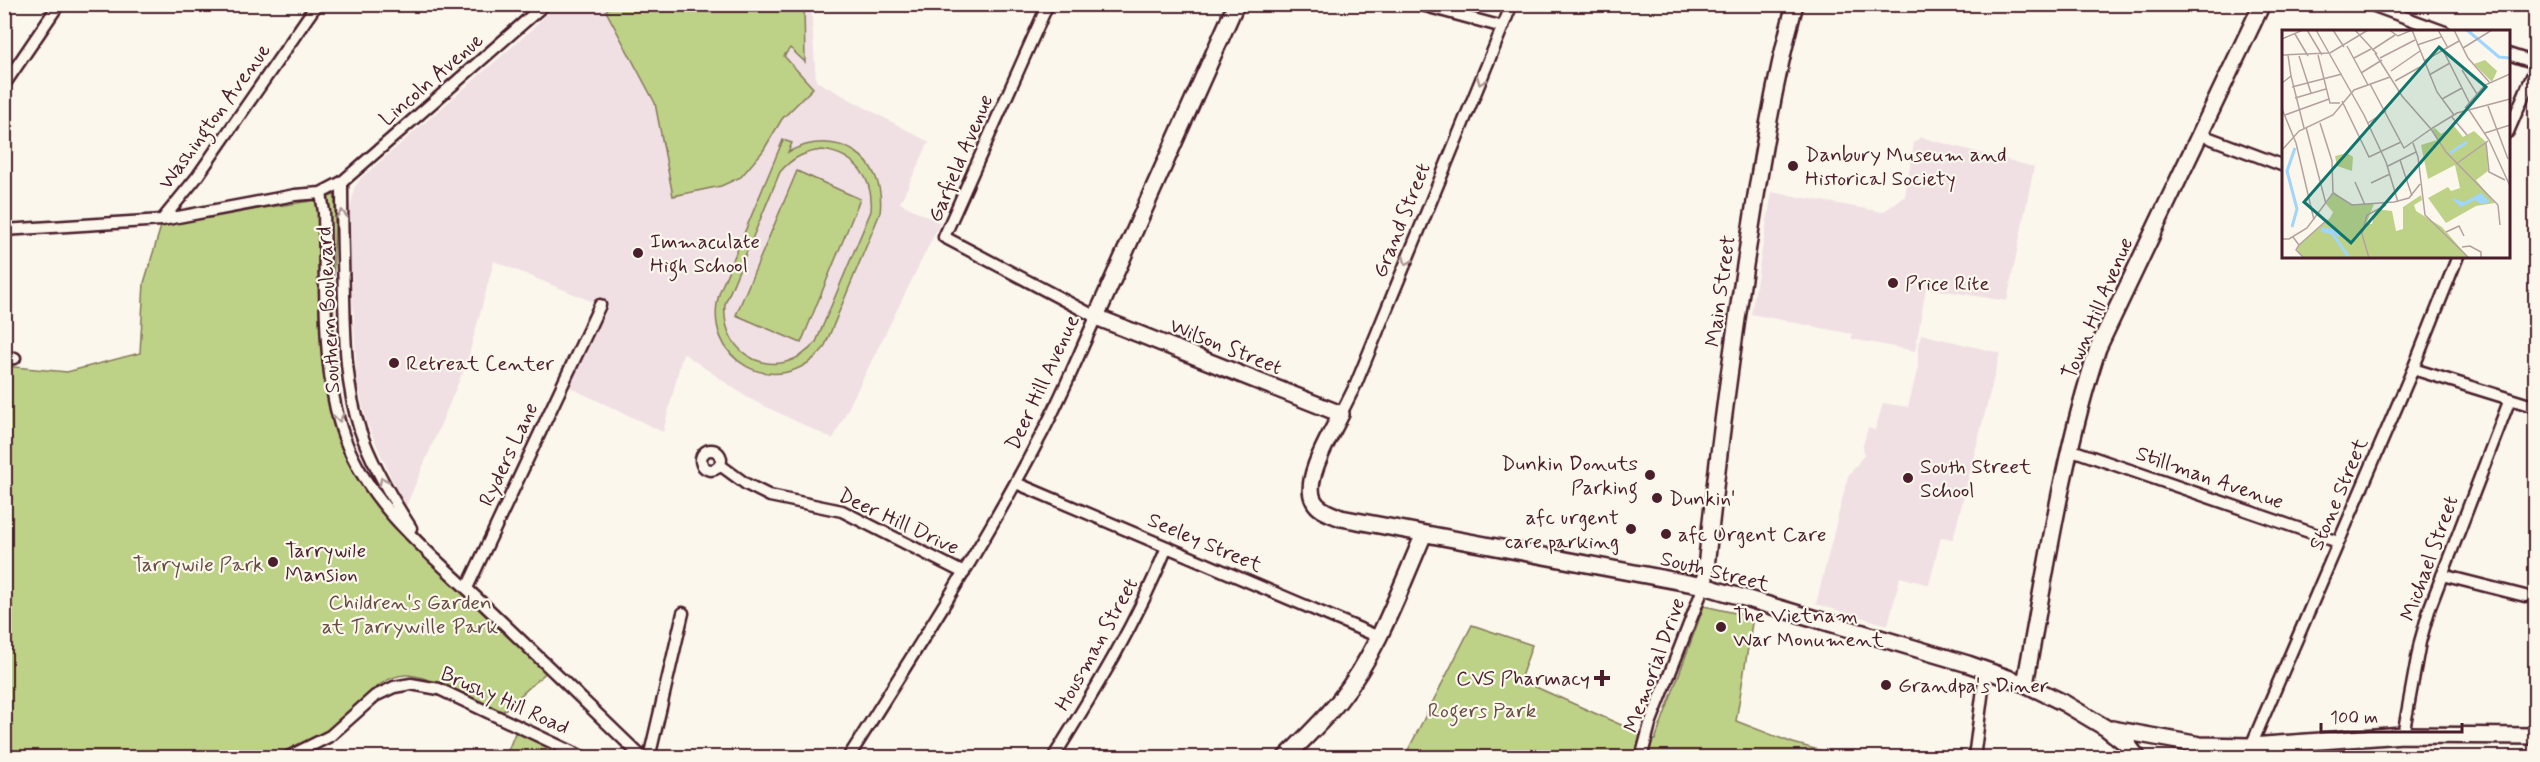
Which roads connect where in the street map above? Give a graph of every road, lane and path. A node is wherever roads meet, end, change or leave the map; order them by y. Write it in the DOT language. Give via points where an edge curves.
graph roads {
  1 [pos="59,4"];
  2 [pos="317,4"];
  3 [pos="545,4"];
  4 [pos="1047,4"];
  5 [pos="1236,4"];
  6 [pos="1418,4"];
  7 [pos="1512,4"];
  8 [pos="1795,4"];
  9 [pos="2262,4"];
  10 [pos="2368,4"];
  11 [pos="1503,27"];
  12 [pos="2440,30"];
  13 [pos="2510,55"];
  14 [pos="2535,65"];
  15 [pos="4,84"];
  16 [pos="2510,127"];
  17 [pos="2199,134"];
  18 [pos="2282,166"];
  19 [pos="342,182"];
  20 [pos="321,193"];
  21 [pos="162,220"];
  22 [pos="4,230"];
  23 [pos="2457,258"];
  24 [pos="600,305"];
  25 [pos="1096,317"];
  26 [pos="2413,369"];
  27 [pos="2510,399"];
  28 [pos="2535,407"];
  29 [pos="1341,414"];
  30 [pos="1324,449"];
  31 [pos="2069,449"];
  32 [pos="720,465"];
  33 [pos="1016,483"];
  34 [pos="1424,534"];
  35 [pos="2338,542"];
  36 [pos="1167,547"];
  37 [pos="424,548"];
  38 [pos="964,573"];
  39 [pos="2442,575"];
  40 [pos="1704,586"];
  41 [pos="467,588"];
  42 [pos="2526,596"];
  43 [pos="683,613"];
  44 [pos="1379,637"];
  45 [pos="1988,670"];
  46 [pos="2025,684"];
  47 [pos="2106,728"];
  48 [pos="2403,735"];
  49 [pos="2535,736"];
  50 [pos="2251,746"];
  51 [pos="2198,751"];
  52 [pos="286,758"];
  53 [pos="585,758"];
  54 [pos="643,758"];
  55 [pos="649,758"];
  56 [pos="848,758"];
  57 [pos="1053,758"];
  58 [pos="1285,758"];
  59 [pos="1641,758"];
  60 [pos="1974,758"];
  61 [pos="2138,758"];
  1 -- 15 [label="street"];
  2 -- 21 [label="street, Washington Avenue" via="204,168"];
  3 -- 19 [label="street, Lincoln Avenue"];
  4 -- 25 [label="street, Garfield Avenue" via="944,237"];
  5 -- 25 [label="street, Deer Hill Avenue"];
  6 -- 11 [label="street"];
  7 -- 11 [label="street, Grand Street"];
  8 -- 40 [label="street, Main Street" via="1758,180 1715,474"];
  9 -- 17 [label="street, Town Hill Avenue"];
  10 -- 12 [label="street"];
  11 -- 29 [label="street, Grand Street, one-way"];
  13 -- 14 [label="street"];
  14 -- 16 [label="street"];
  17 -- 18 [label="street"];
  17 -- 31 [label="street, Town Hill Avenue" via="2098,348"];
  19 -- 20 [label="street"];
  37 -- 19 [label="street, Southern Boulevard, one-way" via="387,489 360,431 351,396 346,366"];
  20 -- 21 [label="street"];
  20 -- 37 [label="street, Southern Boulevard, one-way" via="329,367 344,437 358,470 379,502"];
  21 -- 22 [label="street"];
  23 -- 26 [label="street, Stone Street"];
  24 -- 41 [label="street, Ryders Lane"];
  25 -- 29 [label="street, Wilson Street"];
  25 -- 33 [label="street, Deer Hill Avenue"];
  26 -- 27 [label="street"];
  26 -- 35 [label="street, Stone Street"];
  27 -- 28 [label="street"];
  27 -- 39 [label="street, Michael Street"];
  29 -- 30 [label="street, Grand Street"];
  30 -- 34 [label="street, South Street" via="1310,490 1314,503 1341,518"];
  31 -- 35 [label="street, Stillman Avenue"];
  31 -- 46 [label="street, Town Hill Avenue"];
  32 -- 38 [label="street, Deer Hill Drive" via="770,496 842,511"];
  33 -- 36 [label="street, Seeley Street"];
  33 -- 38 [label="street, Deer Hill Avenue"];
  34 -- 40 [label="street, South Street"];
  34 -- 44 [label="street"];
  35 -- 50 [label="street, Stone Street"];
  36 -- 44 [label="street, Seeley Street"];
  36 -- 57 [label="street, Housman Street" via="1124,640"];
  37 -- 41 [label="street, Southern Boulevard"];
  38 -- 56 [label="street, Deer Hill Avenue"];
  39 -- 42 [label="street"];
  39 -- 48 [label="street, Michael Street" via="2420,642"];
  40 -- 45 [label="street, South Street"];
  40 -- 59 [label="street, Memorial Drive" via="1650,724"];
  41 -- 54 [label="street, Southern Boulevard"];
  43 -- 55 [label="street"];
  44 -- 58 [label="street" via="1340,700"];
  45 -- 46 [label="street, South Street"];
  45 -- 60 [label="street"];
  46 -- 47 [label="street, South Street"];
  47 -- 51 [label="street"];
  47 -- 61 [label="street, South Street"];
  48 -- 49 [label="street"];
  48 -- 50 [label="street"];
  50 -- 51 [label="street"];
  52 -- 53 [label="street, Brushy Hill Road" via="330,736 375,696 411,684 439,689"];
}
